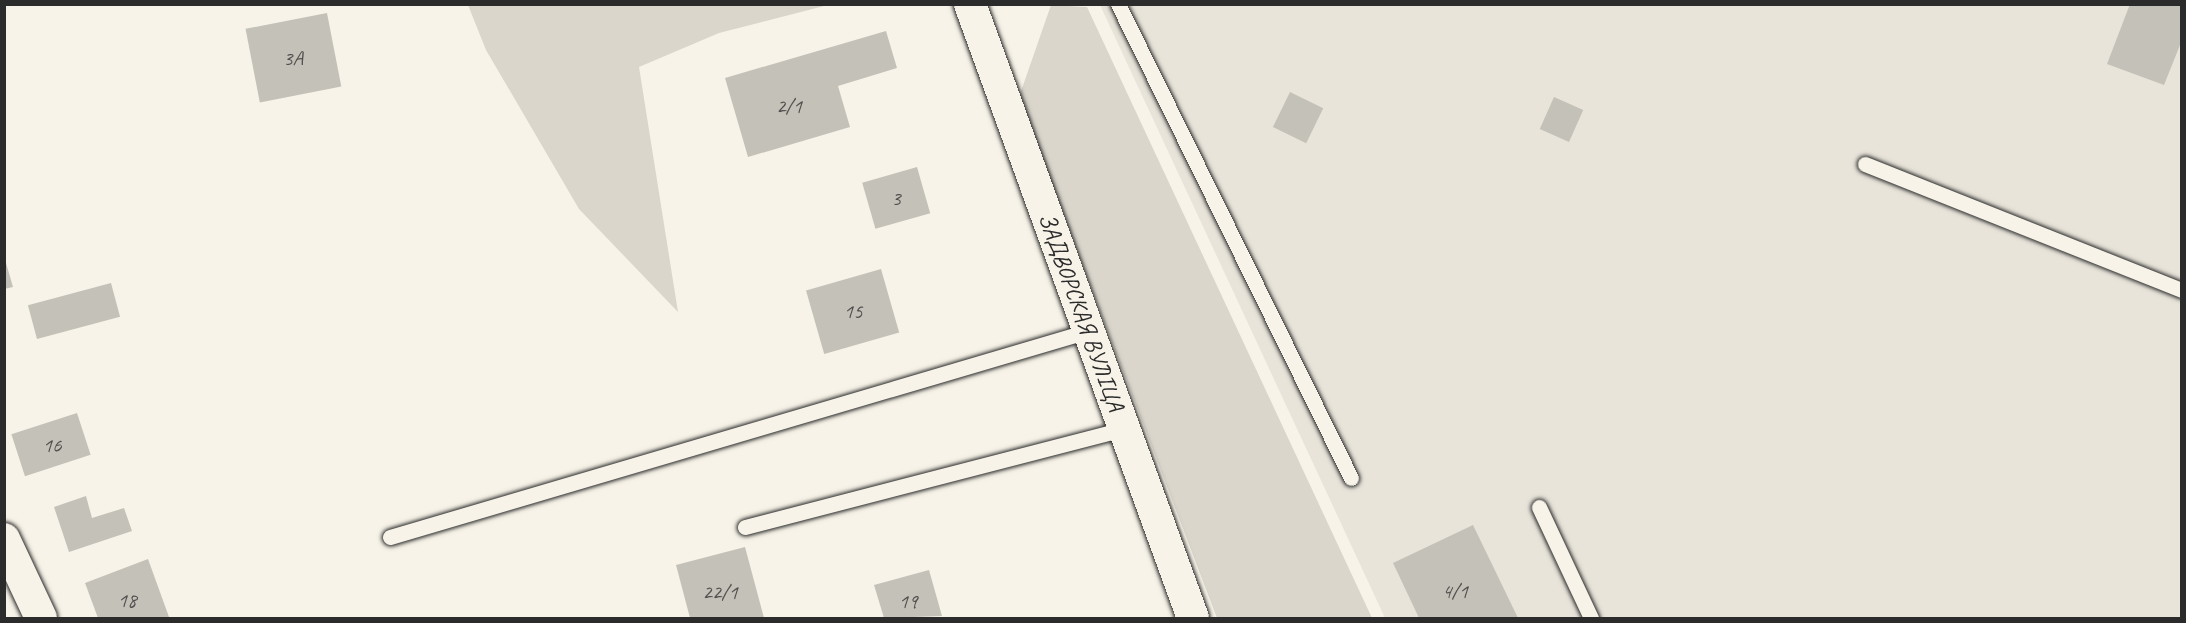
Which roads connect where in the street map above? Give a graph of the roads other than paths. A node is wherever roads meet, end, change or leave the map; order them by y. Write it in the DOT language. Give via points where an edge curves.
graph roads {
  1 [pos="970,4"];
  2 [pos="1118,4"];
  3 [pos="1865,164"];
  4 [pos="2181,290"];
  5 [pos="1088,331"];
  6 [pos="1124,429"];
  7 [pos="1351,478"];
  8 [pos="1539,507"];
  9 [pos="745,527"];
  10 [pos="390,537"];
  11 [pos="4,539"];
  12 [pos="41,618"];
  13 [pos="1193,618"];
  14 [pos="1592,618"];
  1 -- 5 [label="street, ЗАДВОРСКАЯ ВУЛІЦА"];
  2 -- 7 [label="lane"];
  3 -- 4 [label="lane"];
  5 -- 6 [label="street, ЗАДВОРСКАЯ ВУЛІЦА"];
  5 -- 10 [label="lane"];
  6 -- 9 [label="lane"];
  6 -- 13 [label="street, ЗАДВОРСКАЯ ВУЛІЦА"];
  8 -- 14 [label="lane"];
  11 -- 12 [label="street"];
}
